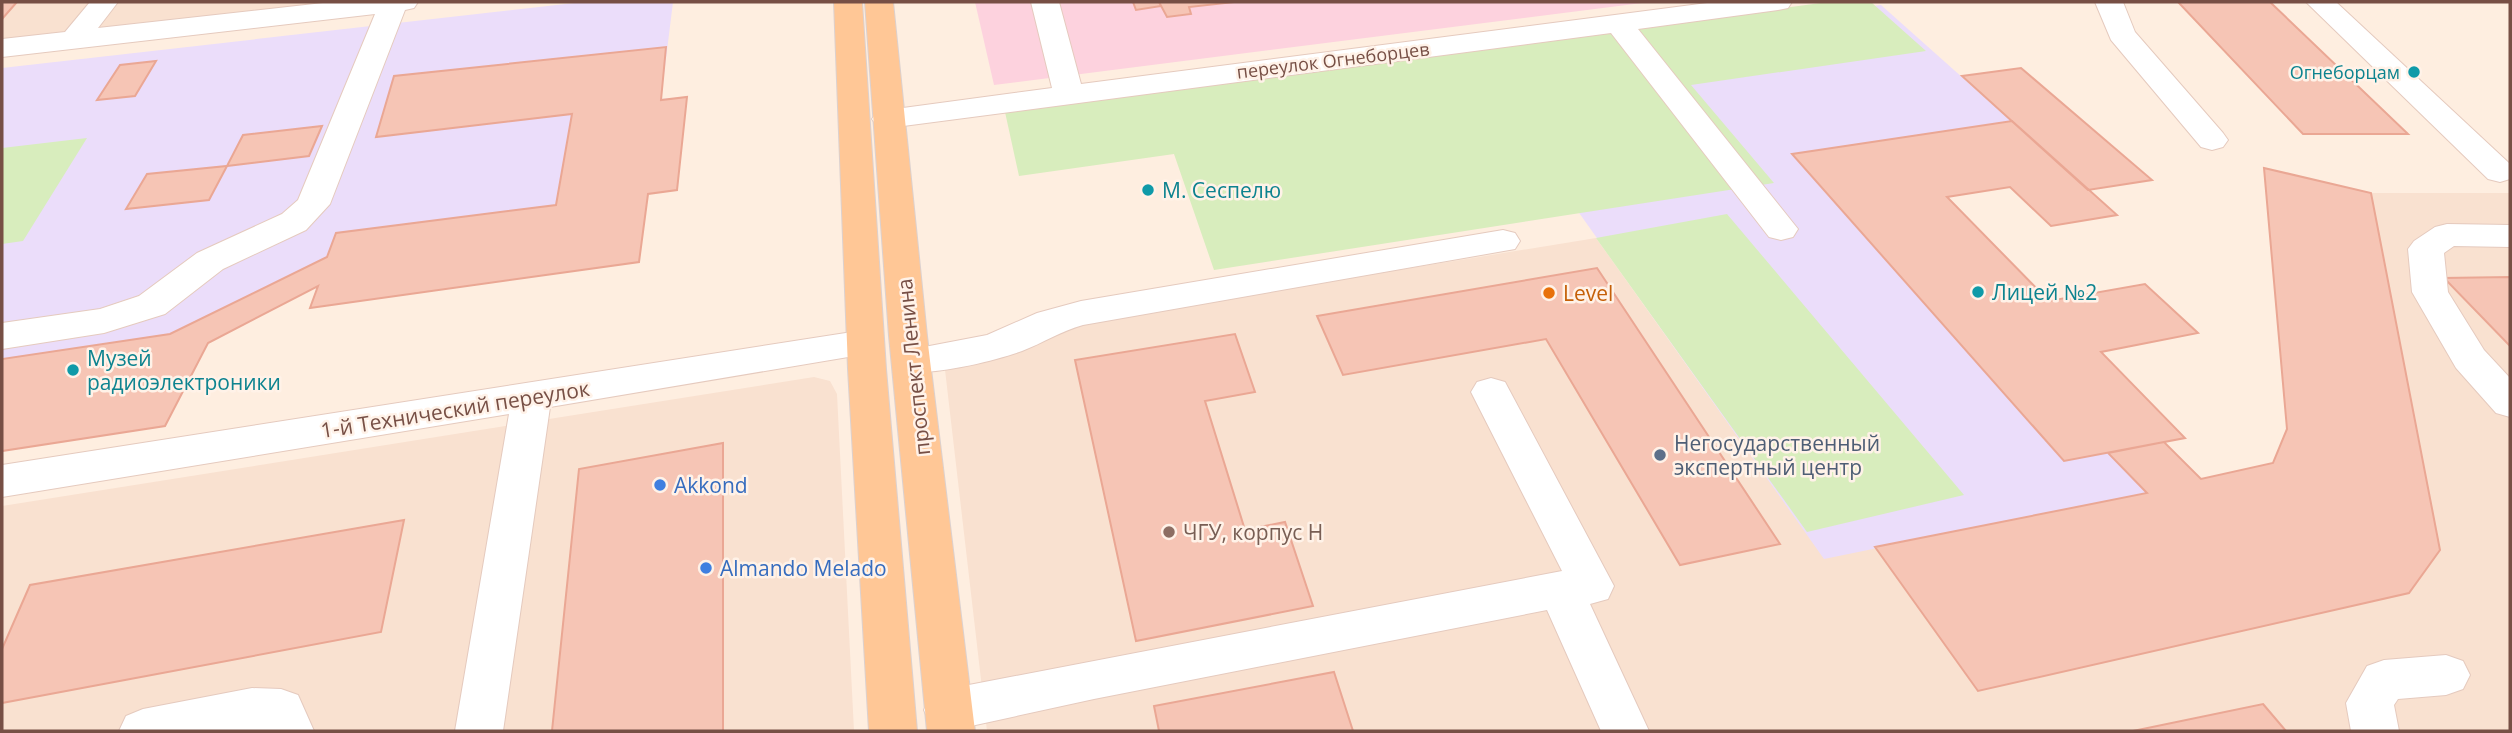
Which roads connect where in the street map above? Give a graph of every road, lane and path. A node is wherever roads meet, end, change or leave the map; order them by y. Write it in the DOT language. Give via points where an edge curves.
graph roads {
  1 [pos="104,2"];
  2 [pos="399,2"];
  3 [pos="848,2"];
  4 [pos="879,2"];
  5 [pos="1045,2"];
  6 [pos="1778,2"];
  7 [pos="2109,2"];
  8 [pos="2320,2"];
  9 [pos="1618,23"];
  10 [pos="75,39"];
  11 [pos="2,48"];
  12 [pos="1069,95"];
  13 [pos="871,121"];
  14 [pos="2212,140"];
  15 [pos="2500,172"];
  16 [pos="1782,229"];
  17 [pos="2510,236"];
  18 [pos="1503,241"];
  19 [pos="2,336"];
  20 [pos="910,349"];
  21 [pos="866,356"];
  22 [pos="1491,392"];
  23 [pos="531,397"];
  24 [pos="2510,403"];
  25 [pos="2,481"];
  26 [pos="1560,589"];
  27 [pos="2446,674"];
  28 [pos="950,721"];
  29 [pos="892,727"];
  30 [pos="143,731"];
  31 [pos="290,731"];
  32 [pos="479,731"];
  33 [pos="1625,731"];
  34 [pos="2375,731"];
  1 -- 10 [label="street"];
  2 -- 10 [label="street"];
  2 -- 19 [label="street" via="313,204 294,222 210,261 152,305 104,321"];
  3 -- 13 [label="main road, проспект Ленина"];
  4 -- 13 [label="main road, проспект Ленина"];
  5 -- 12 [label="street"];
  6 -- 9 [label="street, переулок Огнеборцев"];
  7 -- 14 [label="street" via="2121,34"];
  8 -- 15 [label="street"];
  9 -- 12 [label="street, переулок Огнеборцев"];
  9 -- 16 [label="street"];
  10 -- 11 [label="street"];
  12 -- 13 [label="street, переулок Огнеборцев"];
  13 -- 20 [label="main road, проспект Ленина"];
  13 -- 21 [label="main road, проспект Ленина"];
  17 -- 24 [label="street" via="2447,235 2426,249 2430,292 2470,359"];
  18 -- 20 [label="street" via="1081,313 1050,321 990,348"];
  20 -- 21 [label="main road"];
  20 -- 28 [label="main road, проспект Ленина"];
  21 -- 23 [label="street, 1-й Технический переулок"];
  21 -- 29 [label="main road, проспект Ленина"];
  22 -- 26 [label="street" via="1592,586"];
  23 -- 25 [label="street, 1-й Технический переулок"];
  23 -- 32 [label="street"];
  26 -- 28 [label="street" via="1094,679"];
  26 -- 33 [label="street"];
  27 -- 34 [label="street" via="2384,681 2370,703"];
  28 -- 29 [label="main road"];
  30 -- 31 [label="street" via="252,709 281,710"];
}
